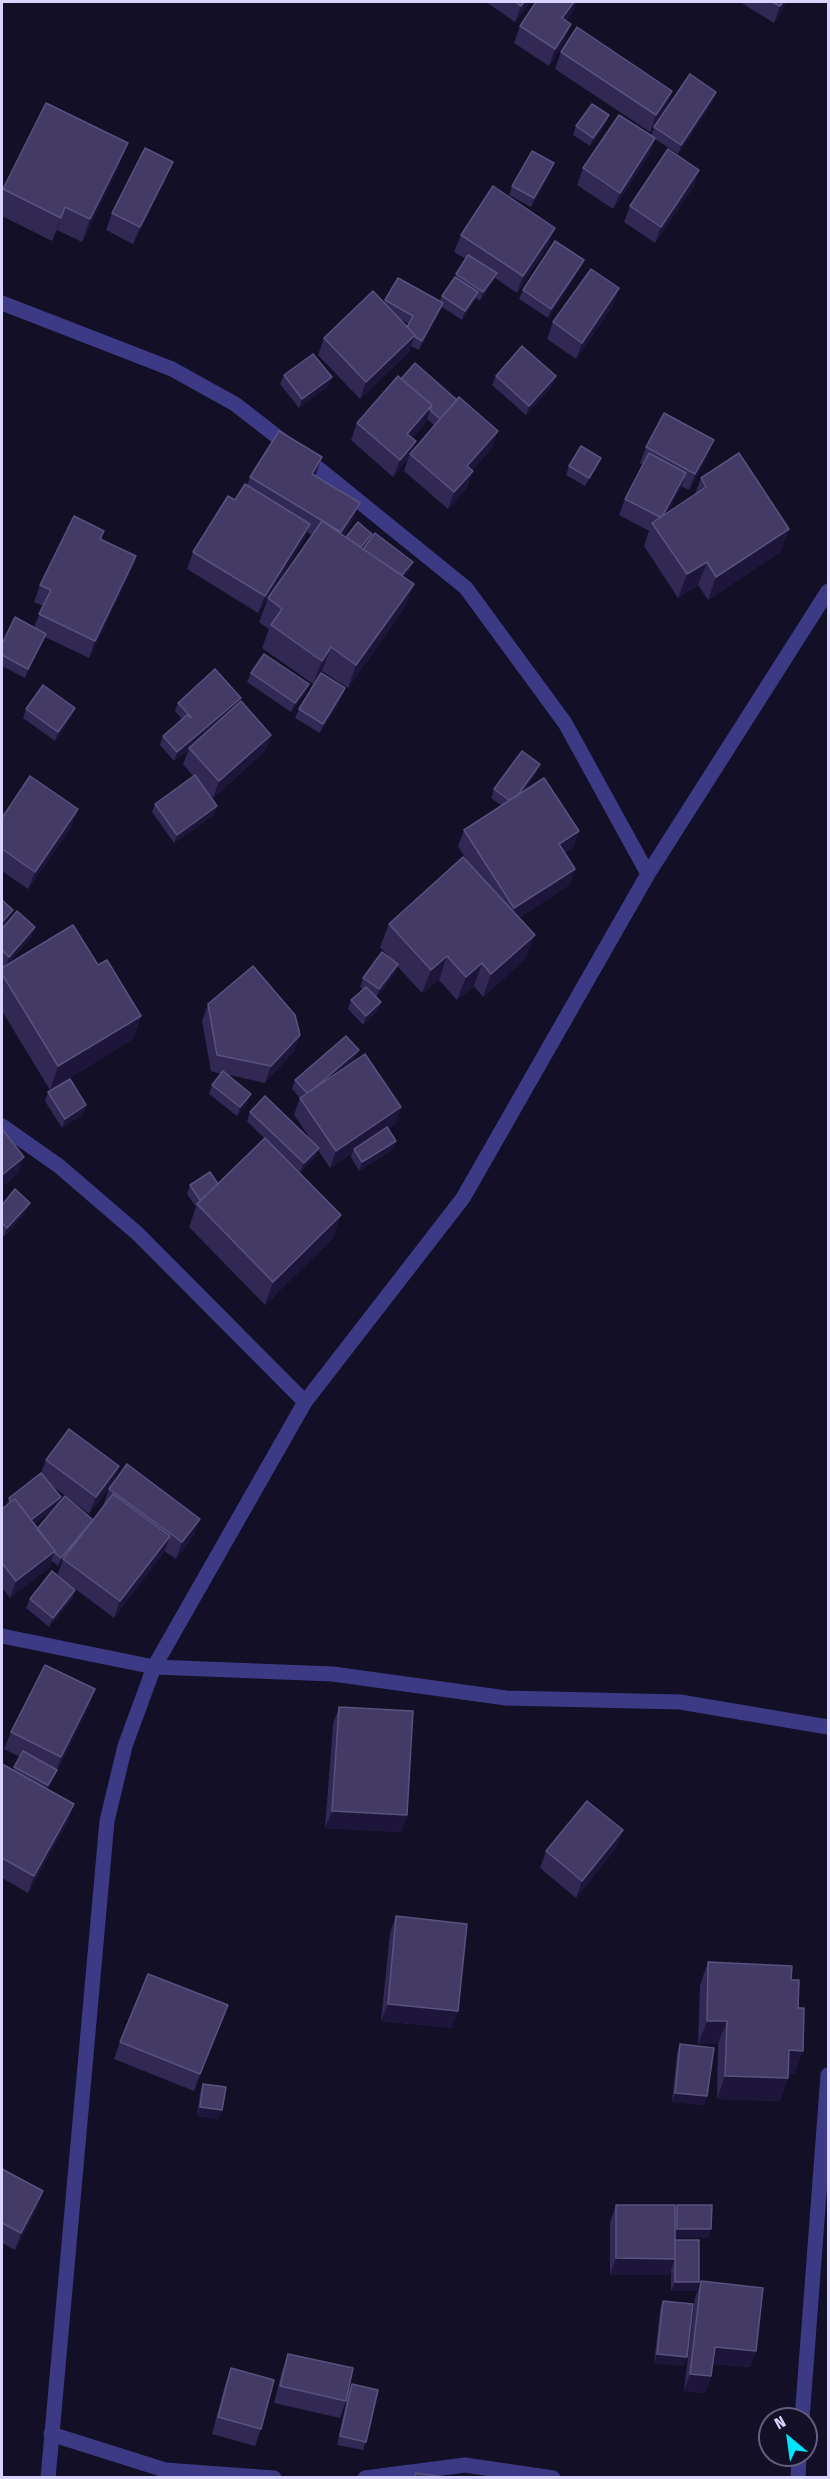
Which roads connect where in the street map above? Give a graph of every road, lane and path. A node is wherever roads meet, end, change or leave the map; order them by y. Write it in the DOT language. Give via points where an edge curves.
graph roads {
  1 [pos="2,303"];
  2 [pos="828,591"];
  3 [pos="648,874"];
  4 [pos="2,1126"];
  5 [pos="305,1402"];
  6 [pos="2,1636"];
  7 [pos="154,1667"];
  8 [pos="828,1727"];
  9 [pos="828,2075"];
  10 [pos="803,2407"];
  11 [pos="51,2434"];
  12 [pos="48,2478"];
  13 [pos="274,2478"];
  14 [pos="365,2478"];
  15 [pos="553,2478"];
  1 -- 3 [label="street" via="172,369 235,404 466,588 565,723"];
  2 -- 3 [label="street"];
  3 -- 5 [label="street" via="463,1198"];
  4 -- 5 [label="street" via="58,1166 138,1234"];
  5 -- 7 [label="street"];
  6 -- 7 [label="street"];
  7 -- 8 [label="street" via="333,1674 506,1698 680,1702"];
  7 -- 11 [label="street" via="124,1746 107,1821"];
  9 -- 10 [label="street"];
  11 -- 12 [label="street"];
  11 -- 13 [label="street" via="165,2470"];
  14 -- 15 [label="street" via="465,2465"];
}
